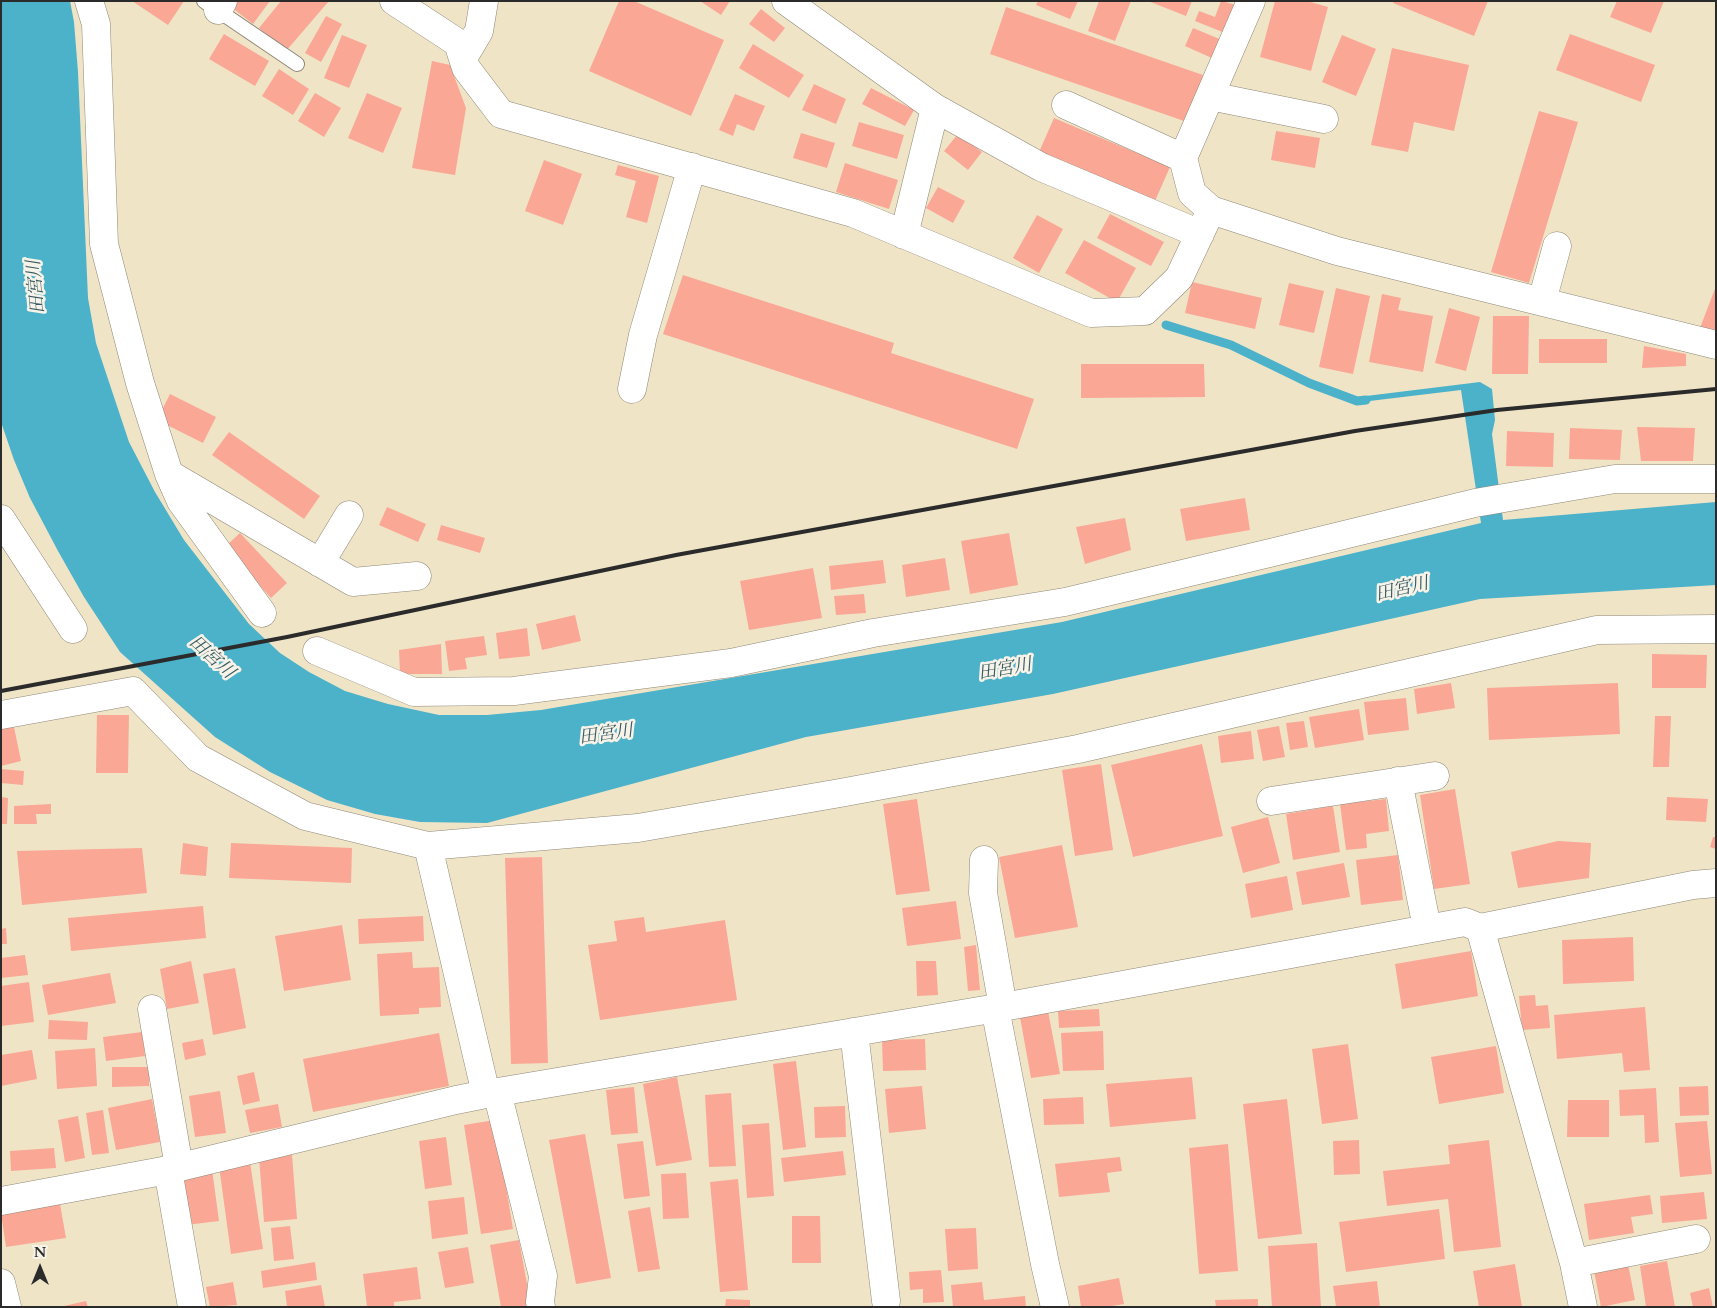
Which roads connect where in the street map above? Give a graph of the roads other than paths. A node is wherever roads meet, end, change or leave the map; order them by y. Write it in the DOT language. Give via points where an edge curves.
graph roads {
  1 [pos="89,1"];
  2 [pos="394,1"];
  3 [pos="484,1"];
  4 [pos="786,1"];
  5 [pos="1250,1"];
  6 [pos="215,4"];
  7 [pos="463,58"];
  8 [pos="297,64"];
  9 [pos="1210,96"];
  10 [pos="1066,105"];
  11 [pos="935,108"];
  12 [pos="1324,119"];
  13 [pos="1183,158"];
  14 [pos="692,167"];
  15 [pos="1206,222"];
  16 [pos="904,235"];
  17 [pos="1556,246"];
  18 [pos="1542,301"];
  19 [pos="1716,344"];
  20 [pos="632,389"];
  21 [pos="169,474"];
  22 [pos="1716,479"];
  23 [pos="349,515"];
  24 [pos="1,519"];
  25 [pos="320,563"];
  26 [pos="417,576"];
  27 [pos="262,613"];
  28 [pos="73,629"];
  29 [pos="1716,629"];
  30 [pos="317,651"];
  31 [pos="1,715"];
  32 [pos="1435,776"];
  33 [pos="1398,781"];
  34 [pos="1271,801"];
  35 [pos="428,846"];
  36 [pos="984,860"];
  37 [pos="1716,883"];
  38 [pos="1427,928"];
  39 [pos="1480,928"];
  40 [pos="999,1007"];
  41 [pos="152,1009"];
  42 [pos="854,1032"];
  43 [pos="491,1093"];
  44 [pos="174,1168"];
  45 [pos="1,1201"];
  46 [pos="1696,1239"];
  47 [pos="1574,1264"];
  48 [pos="1,1283"];
  49 [pos="886,1301"];
  50 [pos="7,1307"];
  51 [pos="192,1307"];
  52 [pos="541,1307"];
  53 [pos="1055,1307"];
  54 [pos="1583,1307"];
  1 -- 21 [label="street" via="96,24 104,244 140,383"];
  2 -- 7 [label="street" via="458,42"];
  3 -- 7 [label="street" via="480,31"];
  4 -- 11 [label="street"];
  5 -- 9 [label="street"];
  6 -- 8 [label="lane"];
  7 -- 14 [label="street" via="466,68 501,114"];
  9 -- 12 [label="street"];
  9 -- 13 [label="street"];
  10 -- 13 [label="street"];
  11 -- 15 [label="street" via="1042,167"];
  11 -- 16 [label="street"];
  13 -- 15 [label="street" via="1192,193"];
  14 -- 16 [label="street" via="853,213"];
  14 -- 20 [label="street" via="643,336"];
  15 -- 16 [label="street" via="1179,278 1145,311 1091,313"];
  15 -- 18 [label="street"];
  17 -- 18 [label="street"];
  18 -- 19 [label="street"];
  21 -- 25 [label="street"];
  21 -- 27 [label="street" via="182,501"];
  22 -- 30 [label="street" via="1615,479 1475,503 1065,602 873,633 731,663 571,683 514,690 414,692"];
  23 -- 25 [label="street"];
  24 -- 28 [label="street"];
  25 -- 26 [label="street" via="353,582"];
  29 -- 35 [label="street" via="1597,630 1078,749 638,828"];
  31 -- 35 [label="street" via="133,690 198,758 306,816"];
  32 -- 33 [label="street"];
  33 -- 34 [label="street"];
  33 -- 38 [label="street"];
  35 -- 43 [label="street"];
  36 -- 40 [label="street" via="983,893"];
  37 -- 39 [label="street"];
  38 -- 39 [label="street" via="1465,922"];
  38 -- 40 [label="street"];
  39 -- 47 [label="street"];
  40 -- 42 [label="street"];
  40 -- 53 [label="street"];
  41 -- 44 [label="street"];
  42 -- 43 [label="street"];
  42 -- 49 [label="street"];
  43 -- 44 [label="street"];
  43 -- 52 [label="street" via="543,1276"];
  44 -- 45 [label="street"];
  44 -- 51 [label="street"];
  46 -- 47 [label="street"];
  47 -- 54 [label="street"];
  48 -- 50 [label="street"];
}
